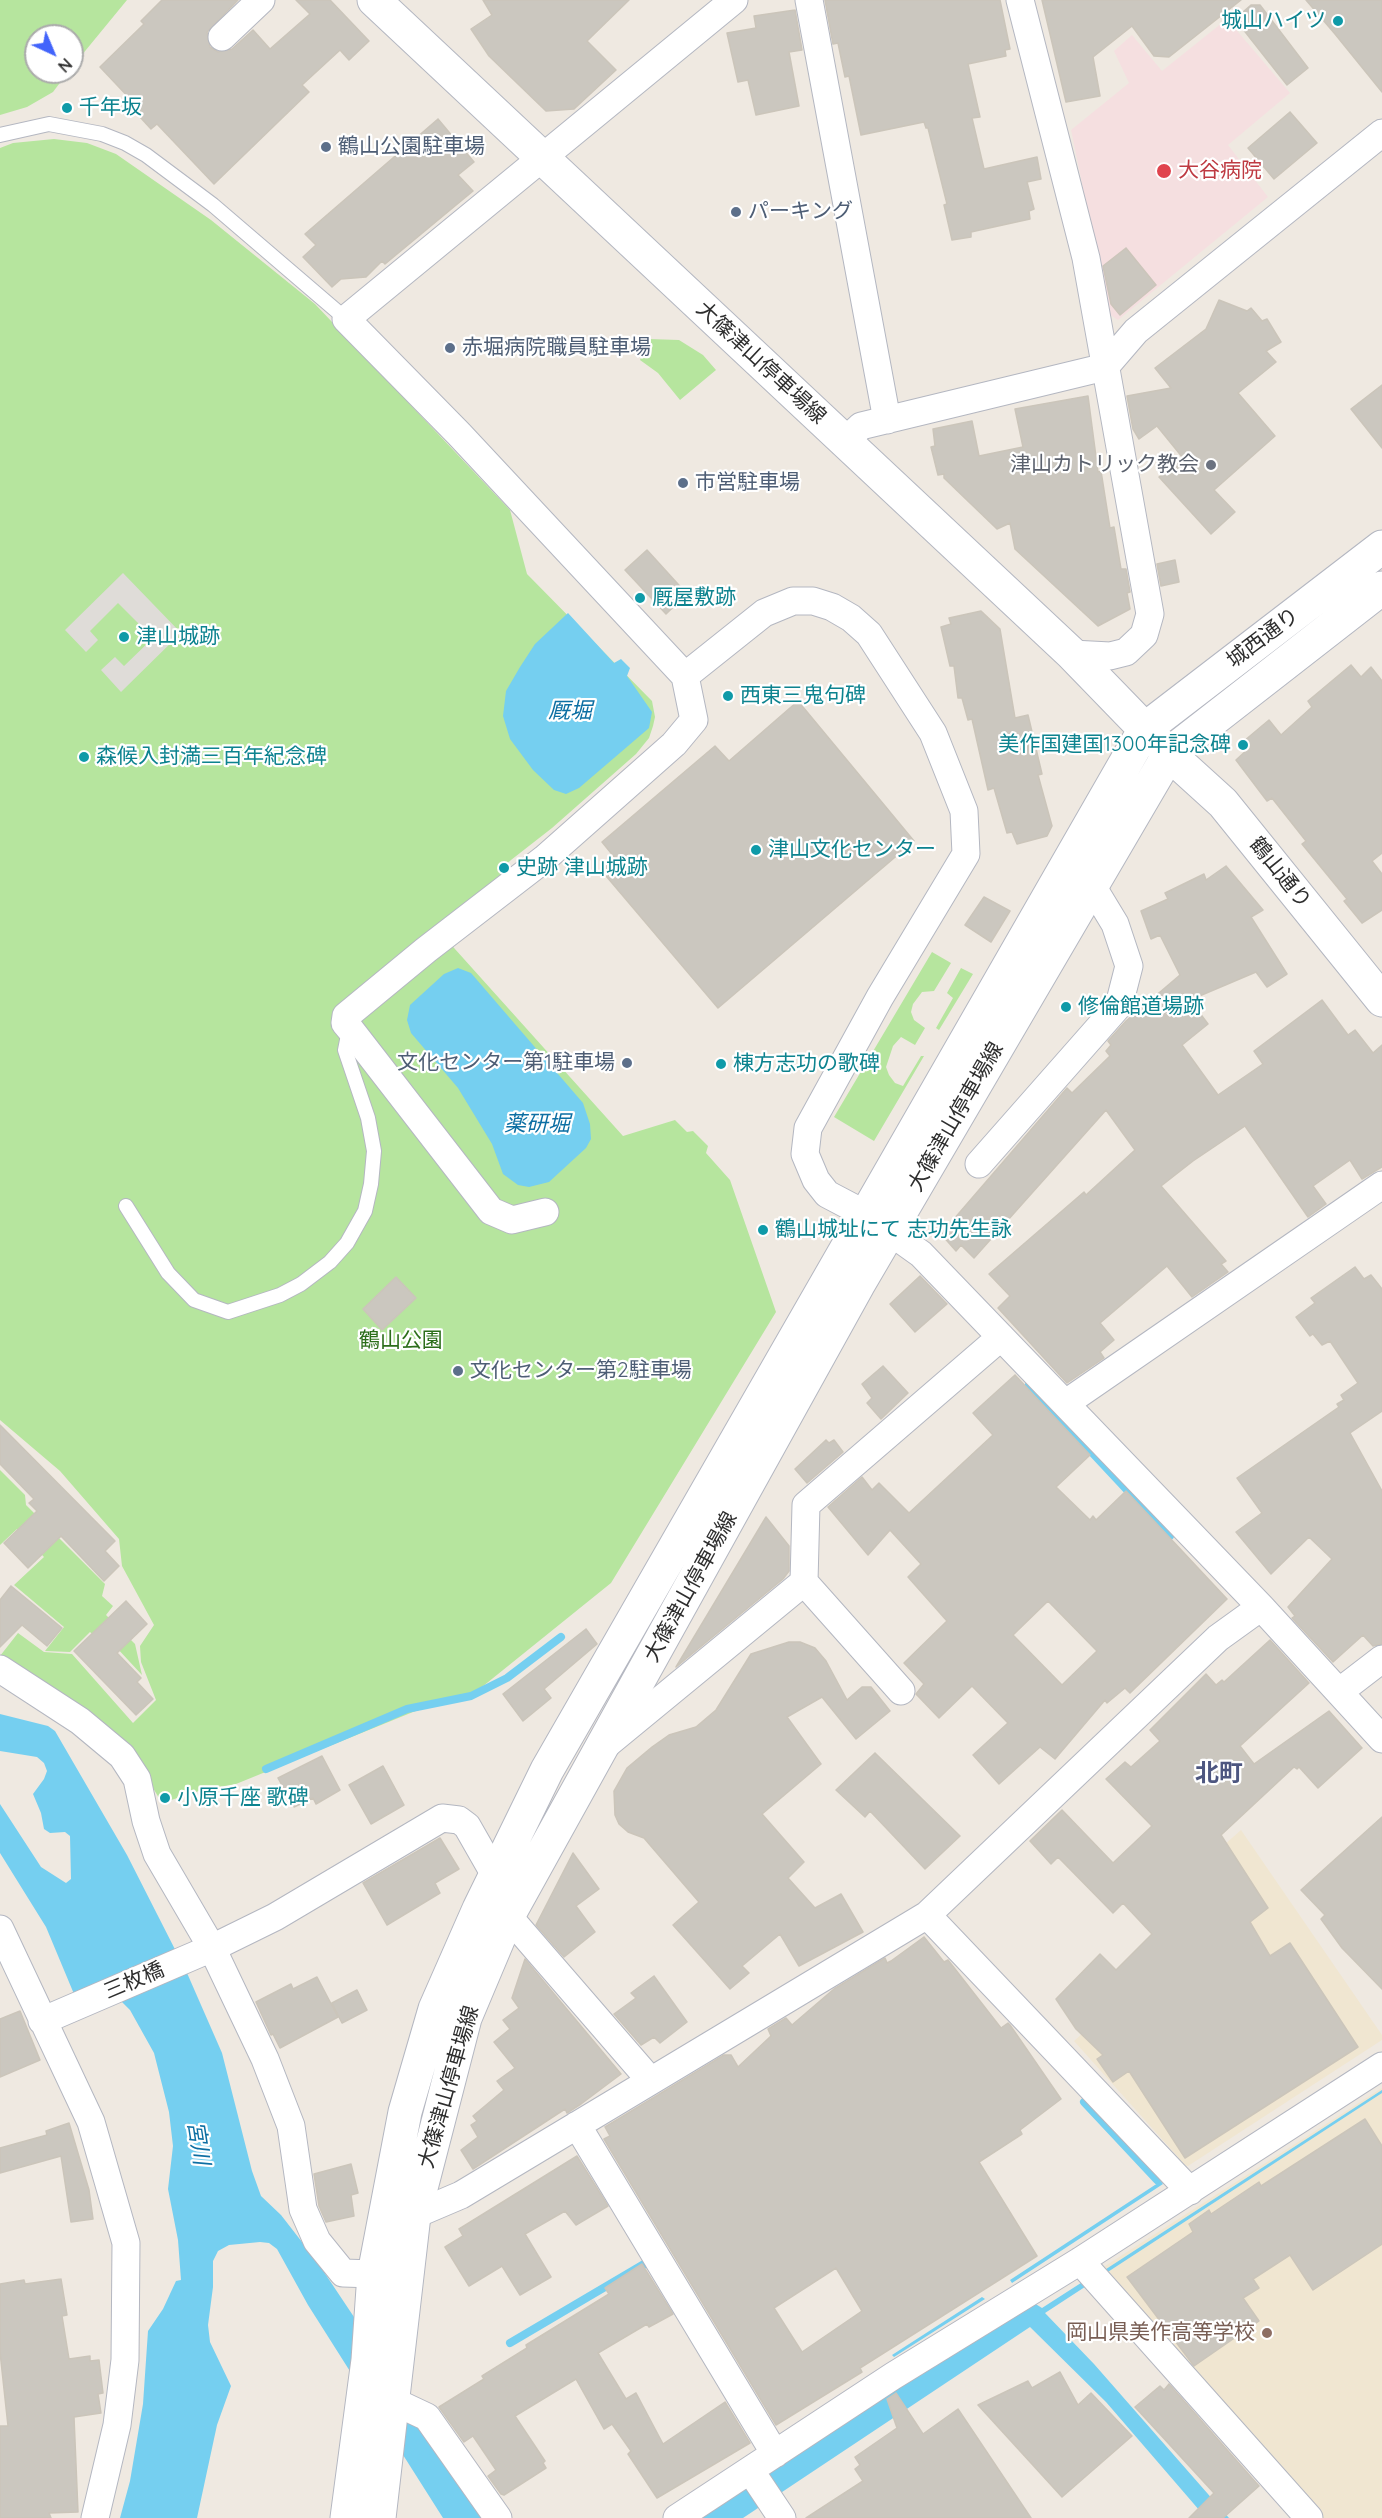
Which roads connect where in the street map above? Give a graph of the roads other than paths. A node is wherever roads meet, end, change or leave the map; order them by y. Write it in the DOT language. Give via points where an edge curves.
graph roads {
  1 [pos="261,0"];
  2 [pos="374,0"];
  3 [pos="734,0"];
  4 [pos="809,0"];
  5 [pos="1020,0"];
  6 [pos="222,37"];
  7 [pos="1382,133"];
  8 [pos="0,135"];
  9 [pos="541,157"];
  10 [pos="346,319"];
  11 [pos="1105,367"];
  12 [pos="887,420"];
  13 [pos="845,441"];
  14 [pos="1382,547"];
  15 [pos="1382,588"];
  16 [pos="1072,654"];
  17 [pos="685,676"];
  18 [pos="1145,729"];
  19 [pos="1169,754"];
  20 [pos="1092,886"];
  21 [pos="1382,1000"];
  22 [pos="350,1029"];
  23 [pos="979,1164"];
  24 [pos="1382,1185"];
  25 [pos="126,1206"];
  26 [pos="545,1212"];
  27 [pos="877,1222"];
  28 [pos="1001,1337"];
  29 [pos="1066,1403"];
  30 [pos="804,1582"];
  31 [pos="1261,1607"];
  32 [pos="1382,1659"];
  33 [pos="0,1669"];
  34 [pos="901,1691"];
  35 [pos="1339,1692"];
  36 [pos="1382,1739"];
  37 [pos="602,1748"];
  38 [pos="495,1875"];
  39 [pos="927,1915"];
  40 [pos="508,1916"];
  41 [pos="0,1929"];
  42 [pos="209,1949"];
  43 [pos="52,2017"];
  44 [pos="1382,2066"];
  45 [pos="650,2080"];
  46 [pos="577,2125"];
  47 [pos="1190,2191"];
  48 [pos="414,2216"];
  49 [pos="1080,2261"];
  50 [pos="374,2274"];
  51 [pos="393,2401"];
  52 [pos="775,2454"];
  53 [pos="750,2470"];
  54 [pos="95,2518"];
  55 [pos="347,2518"];
  56 [pos="379,2518"];
  57 [pos="498,2518"];
  58 [pos="677,2518"];
  59 [pos="782,2518"];
  60 [pos="1309,2518"];
  1 -- 6 [label="street"];
  2 -- 9 [label="main road, 大篠津山停車場線"];
  3 -- 9 [label="street"];
  4 -- 12 [label="street"];
  5 -- 11 [label="street" via="1086,258"];
  7 -- 11 [label="street" via="1136,331"];
  8 -- 10 [label="lane" via="49,124 102,134 125,143 213,206"];
  9 -- 10 [label="street"];
  9 -- 13 [label="main road, 大篠津山停車場線"];
  10 -- 17 [label="street"];
  11 -- 12 [label="street"];
  11 -- 16 [label="street" via="1150,614 1144,635 1126,652 1110,656"];
  12 -- 13 [label="street" via="861,426"];
  13 -- 16 [label="main road, 大篠津山停車場線"];
  14 -- 18 [label="main road, 城西通り"];
  15 -- 19 [label="main road, 城西通り"];
  16 -- 18 [label="main road, 大篠津山停車場線"];
  17 -- 22 [label="street" via="694,720 674,744 528,872 351,1011 345,1023"];
  17 -- 27 [label="street" via="764,613 793,601 813,601 832,607 869,634 933,733 964,811 966,854 807,1128 805,1154 816,1180 827,1194"];
  18 -- 19 [label="main road, 大篠津山停車場線"];
  18 -- 27 [label="main road, 大篠津山停車場線"];
  19 -- 20 [label="main road, 大篠津山停車場線"];
  19 -- 21 [label="main road, 鶴山通り" via="1223,803"];
  20 -- 23 [label="street" via="1115,924 1128,966 1119,1005"];
  20 -- 27 [label="main road, 大篠津山停車場線"];
  22 -- 25 [label="lane" via="345,1050 368,1118 374,1151 365,1211 347,1243 330,1262 280,1295 228,1312 194,1300 168,1273"];
  22 -- 26 [label="street" via="491,1211 512,1220"];
  24 -- 29 [label="street"];
  27 -- 28 [label="street" via="921,1254"];
  27 -- 37 [label="main road, 大篠津山停車場線"];
  27 -- 38 [label="main road, 大篠津山停車場線" via="547,1770"];
  28 -- 29 [label="street"];
  28 -- 30 [label="street" via="806,1505"];
  29 -- 31 [label="street"];
  30 -- 34 [label="street"];
  30 -- 37 [label="street"];
  31 -- 35 [label="street"];
  31 -- 39 [label="street" via="1218,1638"];
  32 -- 35 [label="street"];
  33 -- 42 [label="street" via="80,1721 122,1756 137,1779 157,1854"];
  35 -- 36 [label="street"];
  37 -- 40 [label="main road, 大篠津山停車場線"];
  38 -- 42 [label="street, 三枚橋" via="467,1826 459,1820 442,1818 275,1917"];
  38 -- 50 [label="main road, 大篠津山停車場線" via="435,2009 405,2112"];
  39 -- 45 [label="street"];
  39 -- 47 [label="street"];
  40 -- 45 [label="street"];
  40 -- 48 [label="main road, 大篠津山停車場線" via="465,2018"];
  41 -- 43 [label="street"];
  42 -- 43 [label="street, 三枚橋"];
  42 -- 50 [label="street" via="265,2060 291,2126 303,2209 316,2241 343,2273"];
  43 -- 54 [label="street" via="91,2122 126,2243 125,2360 117,2425"];
  44 -- 47 [label="street"];
  45 -- 46 [label="street"];
  46 -- 48 [label="street" via="461,2195"];
  46 -- 52 [label="street"];
  47 -- 49 [label="street"];
  48 -- 51 [label="main road, 大篠津山停車場線"];
  49 -- 52 [label="street"];
  49 -- 60 [label="street"];
  50 -- 55 [label="main road, 大篠津山停車場線" via="368,2360"];
  51 -- 56 [label="main road, 大篠津山停車場線"];
  51 -- 57 [label="street" via="428,2417"];
  52 -- 53 [label="street"];
  53 -- 58 [label="street"];
  53 -- 59 [label="street"];
}
